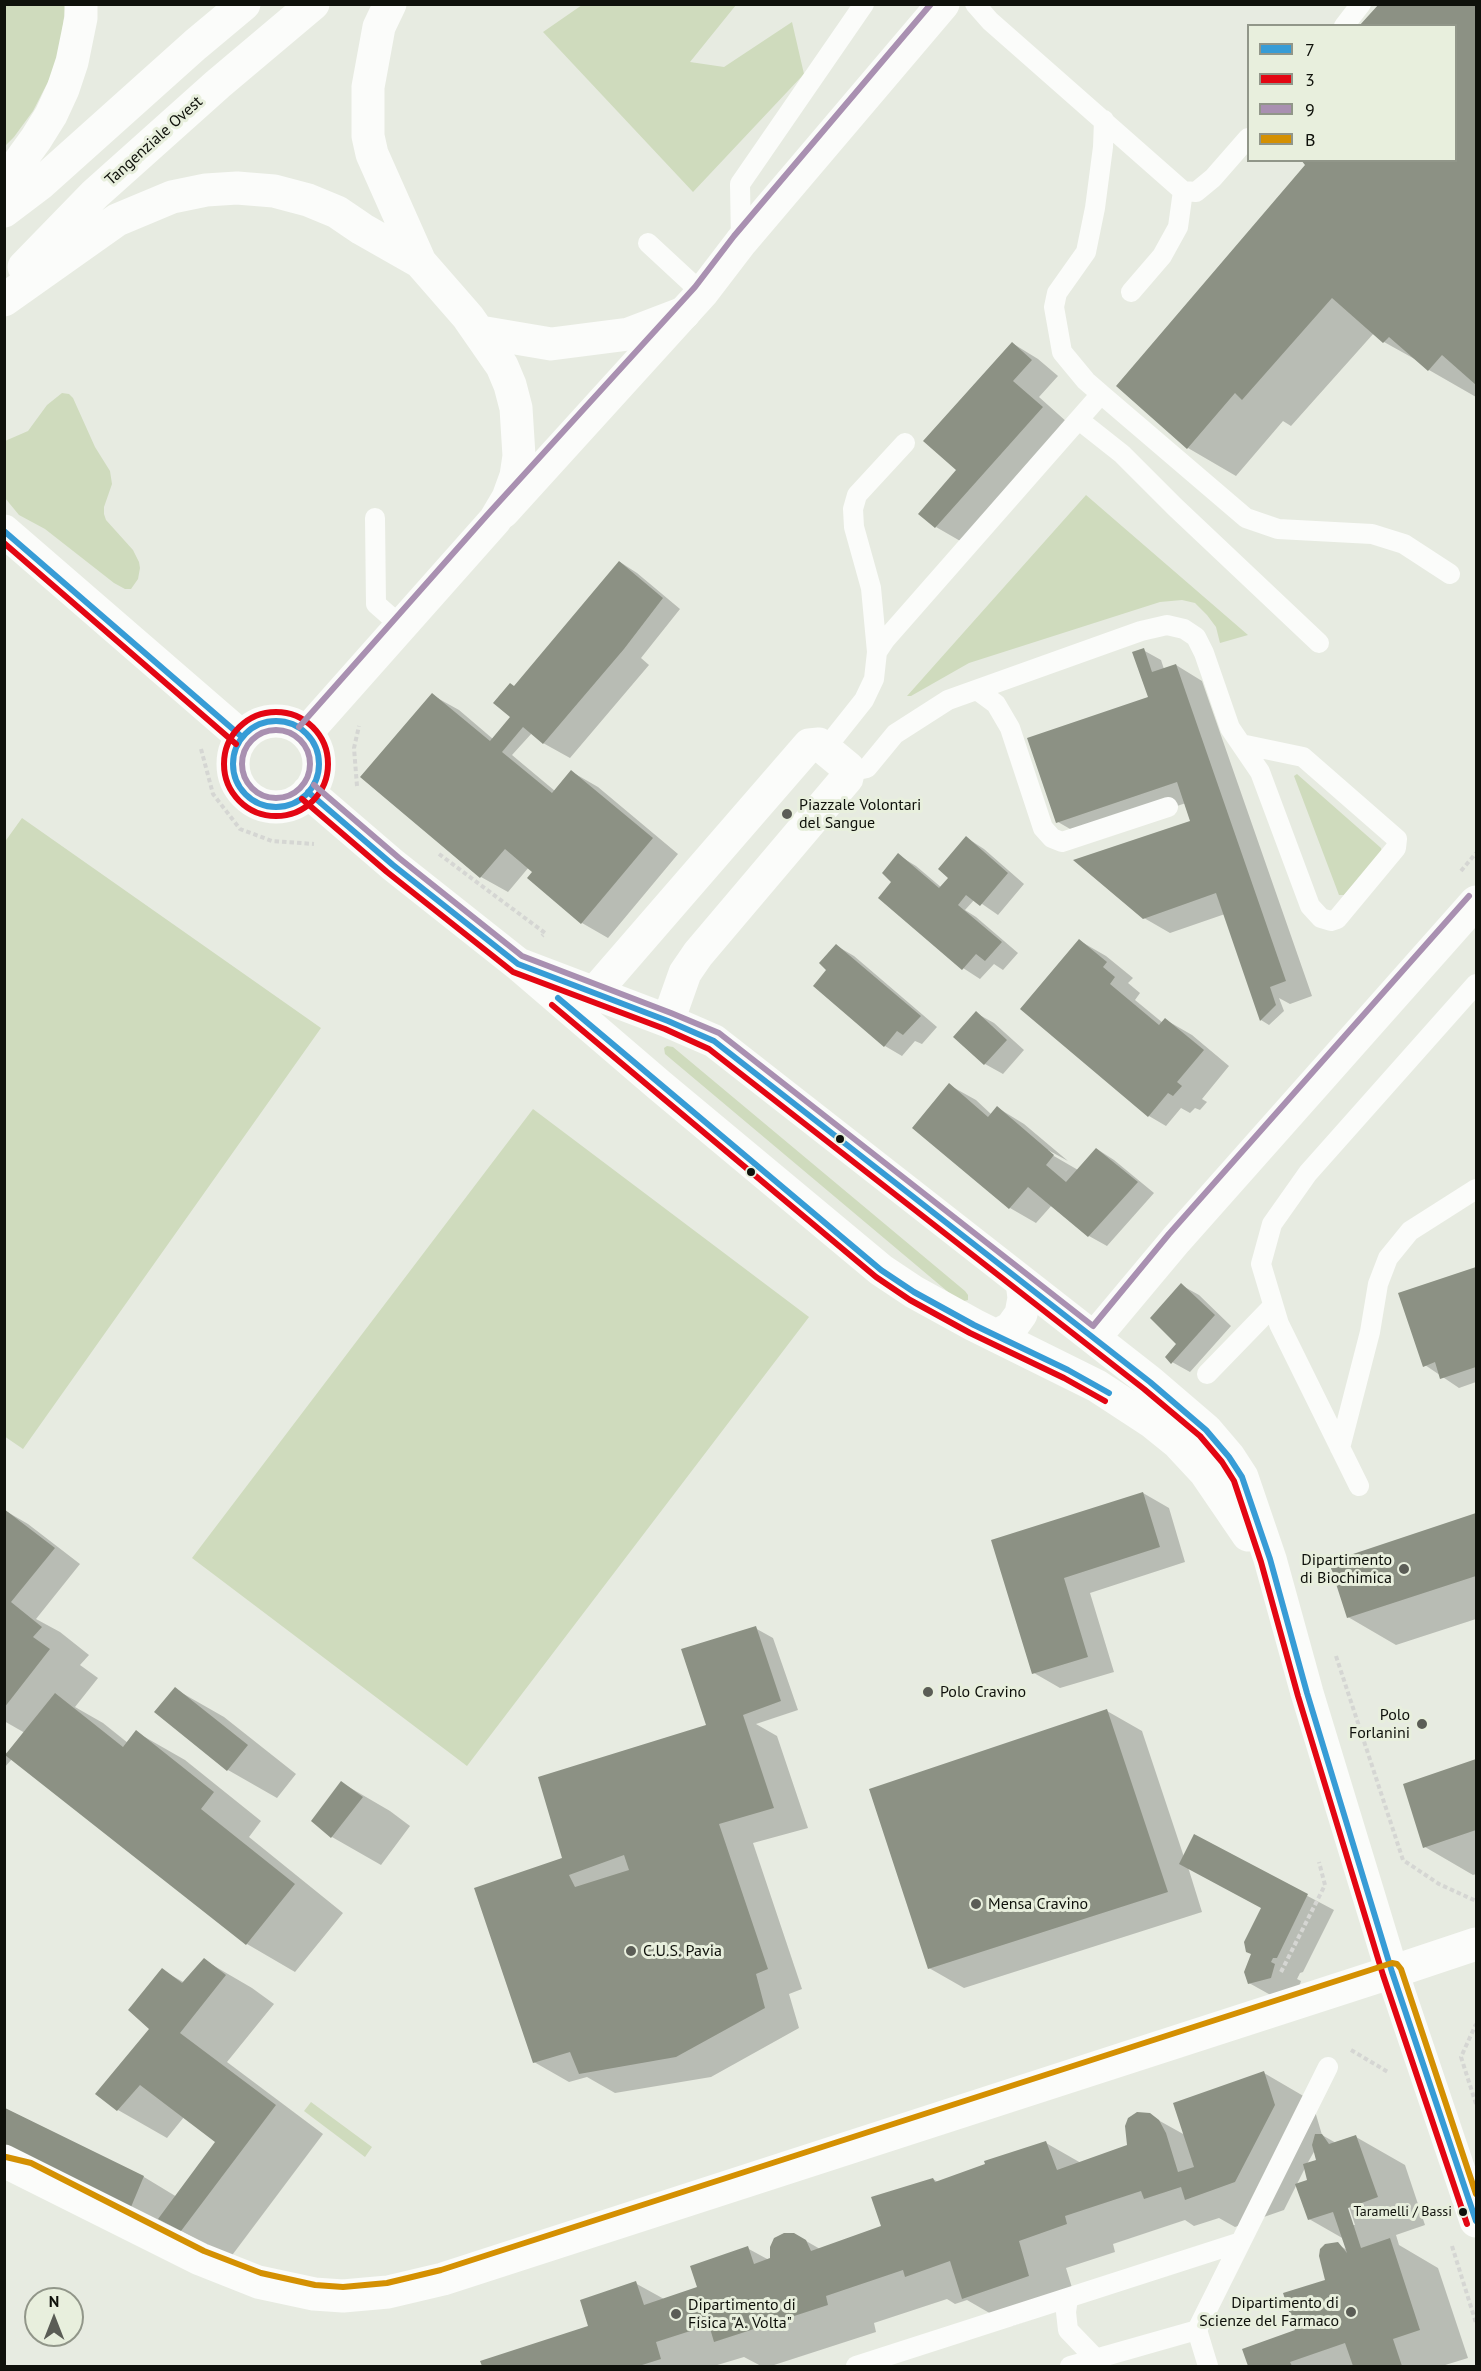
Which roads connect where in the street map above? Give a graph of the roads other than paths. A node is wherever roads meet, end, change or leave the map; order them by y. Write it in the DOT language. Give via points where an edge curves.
graph roads {
  1 [pos="81,4"];
  2 [pos="244,4"];
  3 [pos="313,4"];
  4 [pos="390,4"];
  5 [pos="864,4"];
  6 [pos="943,4"];
  7 [pos="975,4"];
  8 [pos="1361,4"];
  9 [pos="1346,24"];
  10 [pos="1104,120"];
  11 [pos="1247,139"];
  12 [pos="4,183"];
  13 [pos="1183,191"];
  14 [pos="4,211"];
  15 [pos="741,242"];
  16 [pos="648,243"];
  17 [pos="420,262"];
  18 [pos="4,288"];
  19 [pos="1131,292"];
  20 [pos="4,300"];
  21 [pos="693,303"];
  22 [pos="480,332"];
  23 [pos="1101,394"];
  24 [pos="1079,420"];
  25 [pos="905,442"];
  26 [pos="375,518"];
  27 [pos="495,520"];
  28 [pos="4,531"];
  29 [pos="1450,574"];
  30 [pos="401,626"];
  31 [pos="1319,643"];
  32 [pos="877,652"];
  33 [pos="977,690"];
  34 [pos="306,733"];
  35 [pos="242,737"];
  36 [pos="1241,744"];
  37 [pos="825,749"];
  38 [pos="848,772"];
  39 [pos="308,792"];
  40 [pos="1168,807"];
  41 [pos="1476,902"];
  42 [pos="1476,984"];
  43 [pos="585,1004"];
  44 [pos="668,1021"];
  45 [pos="1476,1189"];
  46 [pos="1022,1282"];
  47 [pos="1274,1306"];
  48 [pos="996,1336"];
  49 [pos="1094,1338"];
  50 [pos="1208,1374"];
  51 [pos="1340,1448"];
  52 [pos="1359,1486"];
  53 [pos="1279,1588"];
  54 [pos="1476,1944"];
  55 [pos="1392,1972"];
  56 [pos="1328,2067"];
  57 [pos="12,2166"];
  58 [pos="1462,2228"];
  59 [pos="1241,2242"];
  60 [pos="1068,2298"];
  61 [pos="1197,2330"];
  62 [pos="1096,2359"];
  63 [pos="856,2367"];
  64 [pos="1070,2367"];
  65 [pos="1208,2367"];
  1 -- 12 [label="main road" via="72,62 63,89 36,139"];
  2 -- 14 [label="main road"];
  3 -- 18 [label="main road, Tangenziale Ovest" via="95,194"];
  4 -- 17 [label="main road" via="379,27 372,57 368,136 383,182"];
  5 -- 15 [label="lane" via="740,184"];
  6 -- 15 [label="main road"];
  7 -- 10 [label="lane"];
  8 -- 9 [label="lane"];
  10 -- 13 [label="lane"];
  10 -- 23 [label="lane" via="1086,252 1057,293 1054,307 1062,352"];
  11 -- 13 [label="lane" via="1196,192"];
  13 -- 19 [label="lane" via="1178,226 1162,256"];
  15 -- 21 [label="main road"];
  16 -- 21 [label="lane"];
  17 -- 20 [label="main road" via="337,212 308,200 274,191 206,190 172,197 117,220"];
  17 -- 22 [label="main road"];
  21 -- 22 [label="main road" via="629,334 551,344"];
  21 -- 27 [label="main road"];
  22 -- 27 [label="main road" via="510,385 519,433 516,476"];
  23 -- 24 [label="lane"];
  23 -- 29 [label="lane" via="1246,518 1278,529 1372,534 1404,543"];
  24 -- 31 [label="lane" via="1122,454"];
  24 -- 32 [label="lane"];
  25 -- 32 [label="lane" via="857,495 853,509 854,527 871,588"];
  26 -- 30 [label="lane" via="376,604"];
  27 -- 30 [label="main road"];
  28 -- 35 [label="main road"];
  30 -- 34 [label="main road"];
  32 -- 37 [label="lane" via="874,679 864,700"];
  33 -- 36 [label="lane" via="1167,625 1184,629 1196,638 1230,728"];
  33 -- 38 [label="lane" via="948,700 911,723 895,734 867,768"];
  33 -- 40 [label="lane" via="996,704 1010,728 1043,828 1052,838 1062,842"];
  34 -- 35 [label="main road" via="280,720 266,721"];
  34 -- 39 [label="main road" via="314,743 319,762 316,782"];
  35 -- 39 [label="main road" via="235,748 233,774 248,796 272,807 298,801"];
  36 -- 36 [label="lane" via="1260,772 1310,906 1321,918 1337,919 1396,848 1397,839 1303,757"];
  37 -- 38 [label="main road"];
  37 -- 43 [label="main road" via="819,744 809,746"];
  38 -- 44 [label="main road" via="847,778 698,954 685,973"];
  39 -- 43 [label="main road" via="518,964"];
  41 -- 49 [label="main road"];
  42 -- 47 [label="lane" via="1308,1173 1272,1224 1261,1264"];
  43 -- 44 [label="main road"];
  43 -- 48 [label="main road" via="881,1270"];
  44 -- 46 [label="main road" via="714,1041"];
  45 -- 51 [label="lane" via="1410,1231 1388,1258 1378,1284 1370,1332"];
  46 -- 48 [label="main road" via="1021,1314 1011,1328"];
  46 -- 49 [label="main road"];
  47 -- 50 [label="lane"];
  47 -- 51 [label="lane" via="1279,1324"];
  48 -- 53 [label="main road" via="1098,1386 1178,1443 1234,1510"];
  49 -- 53 [label="main road" via="1206,1431 1229,1458 1242,1478"];
  51 -- 52 [label="lane"];
  53 -- 55 [label="main road"];
  54 -- 55 [label="main road"];
  55 -- 57 [label="main road" via="466,2271 388,2292 314,2294 258,2282 200,2259"];
  55 -- 58 [label="main road"];
  56 -- 59 [label="lane"];
  59 -- 60 [label="lane"];
  59 -- 61 [label="lane"];
  60 -- 62 [label="lane" via="1068,2330"];
  60 -- 63 [label="lane"];
  61 -- 62 [label="lane"];
  61 -- 65 [label="lane"];
  62 -- 64 [label="lane"];
}
